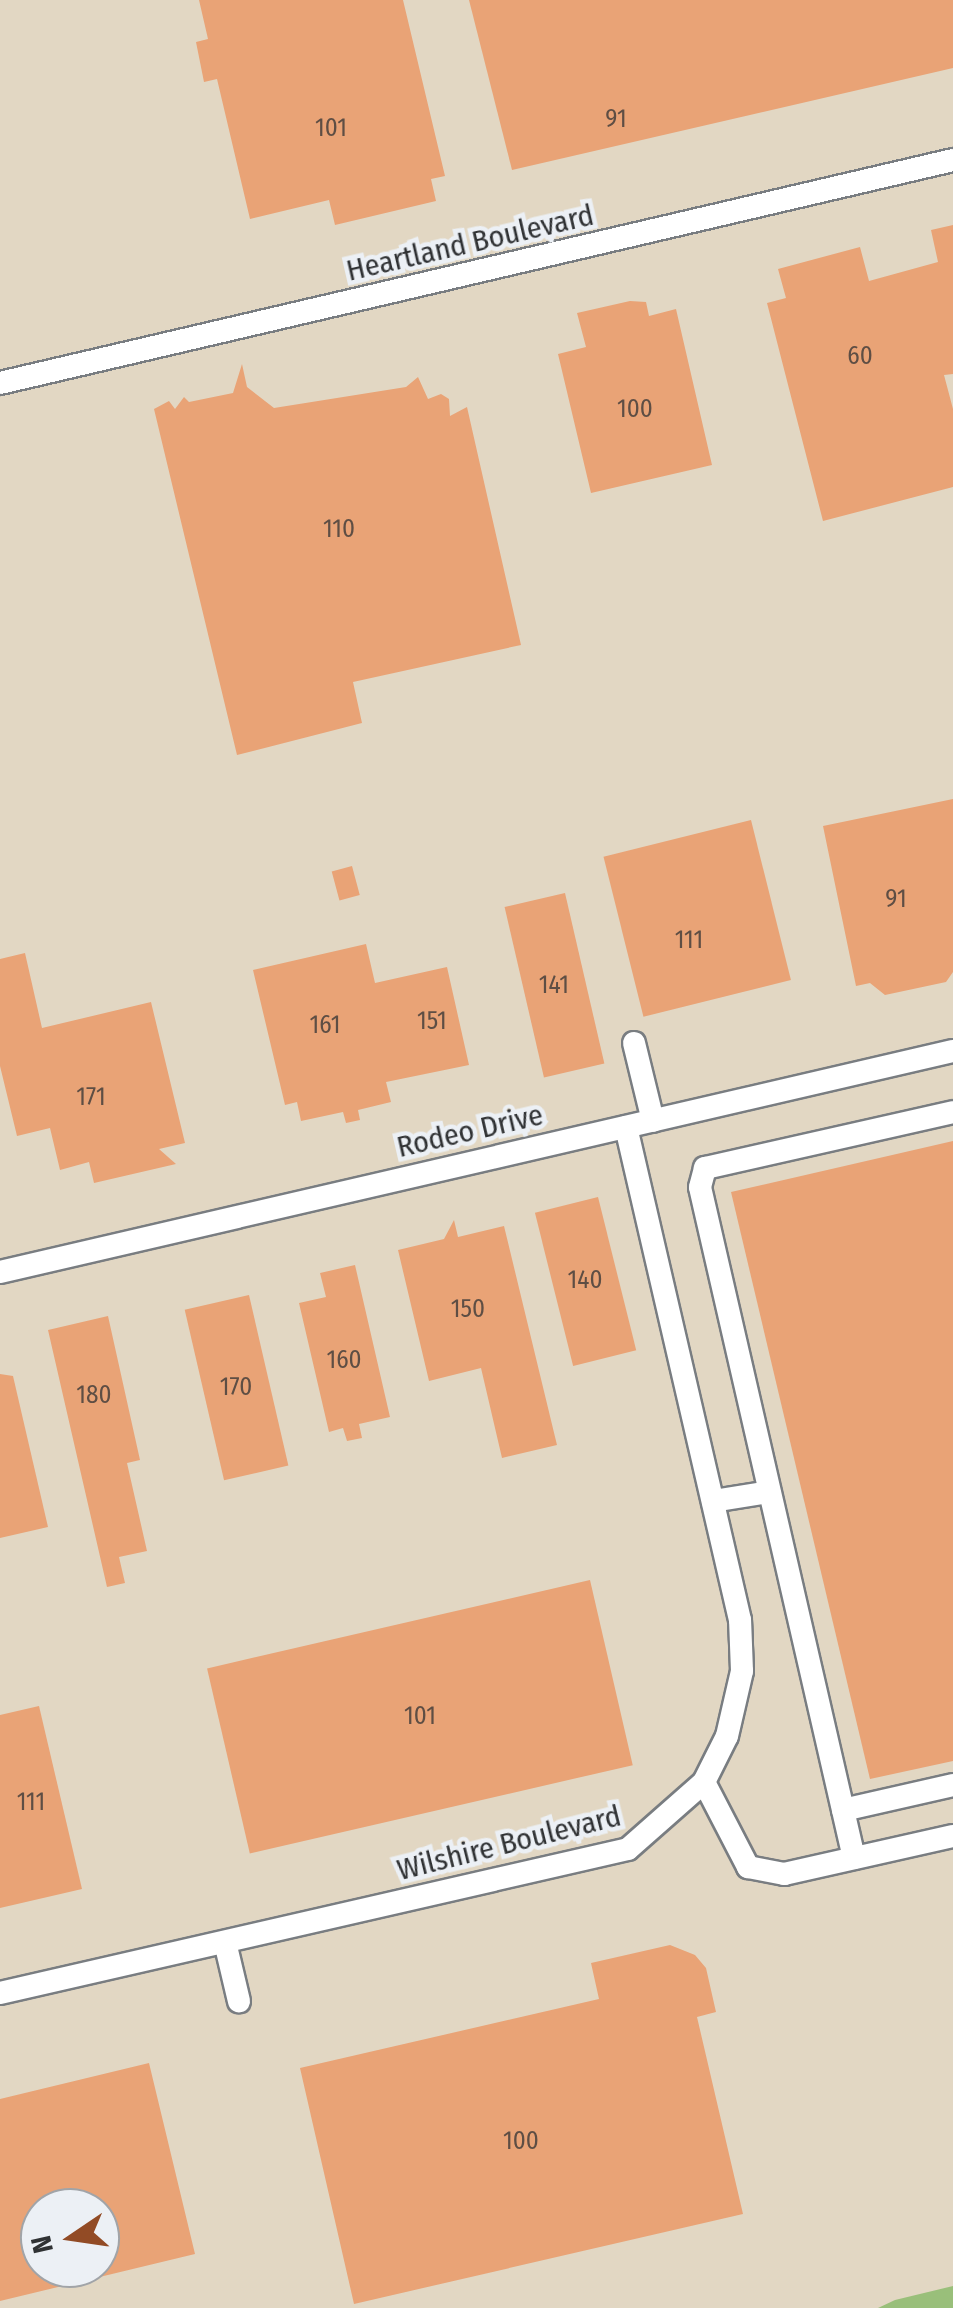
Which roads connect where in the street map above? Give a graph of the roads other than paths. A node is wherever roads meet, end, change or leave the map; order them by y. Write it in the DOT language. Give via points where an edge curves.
graph roads {
  1 [pos="953,160"];
  2 [pos="0,383"];
  3 [pos="634,1042"];
  4 [pos="953,1050"];
  5 [pos="953,1112"];
  6 [pos="653,1121"];
  7 [pos="626,1127"];
  8 [pos="0,1272"];
  9 [pos="769,1492"];
  10 [pos="712,1501"];
  11 [pos="704,1782"];
  12 [pos="953,1784"];
  13 [pos="843,1810"];
  14 [pos="953,1836"];
  15 [pos="854,1858"];
  16 [pos="224,1942"];
  17 [pos="0,1993"];
  18 [pos="239,2001"];
  1 -- 2 [label="street, Heartland Boulevard"];
  3 -- 6 [label="street"];
  4 -- 6 [label="street, Rodeo Drive"];
  5 -- 9 [label="street" via="706,1168 700,1187"];
  6 -- 7 [label="street, Rodeo Drive"];
  7 -- 8 [label="street, Rodeo Drive"];
  7 -- 10 [label="street, Wilshire Boulevard"];
  9 -- 10 [label="street"];
  9 -- 13 [label="street"];
  10 -- 11 [label="street, Wilshire Boulevard" via="740,1620 742,1671 727,1736"];
  11 -- 15 [label="street" via="748,1867 784,1874"];
  11 -- 16 [label="street, Wilshire Boulevard" via="628,1850"];
  12 -- 13 [label="street"];
  13 -- 15 [label="street"];
  14 -- 15 [label="street"];
  16 -- 17 [label="street, Wilshire Boulevard"];
  16 -- 18 [label="street"];
}
